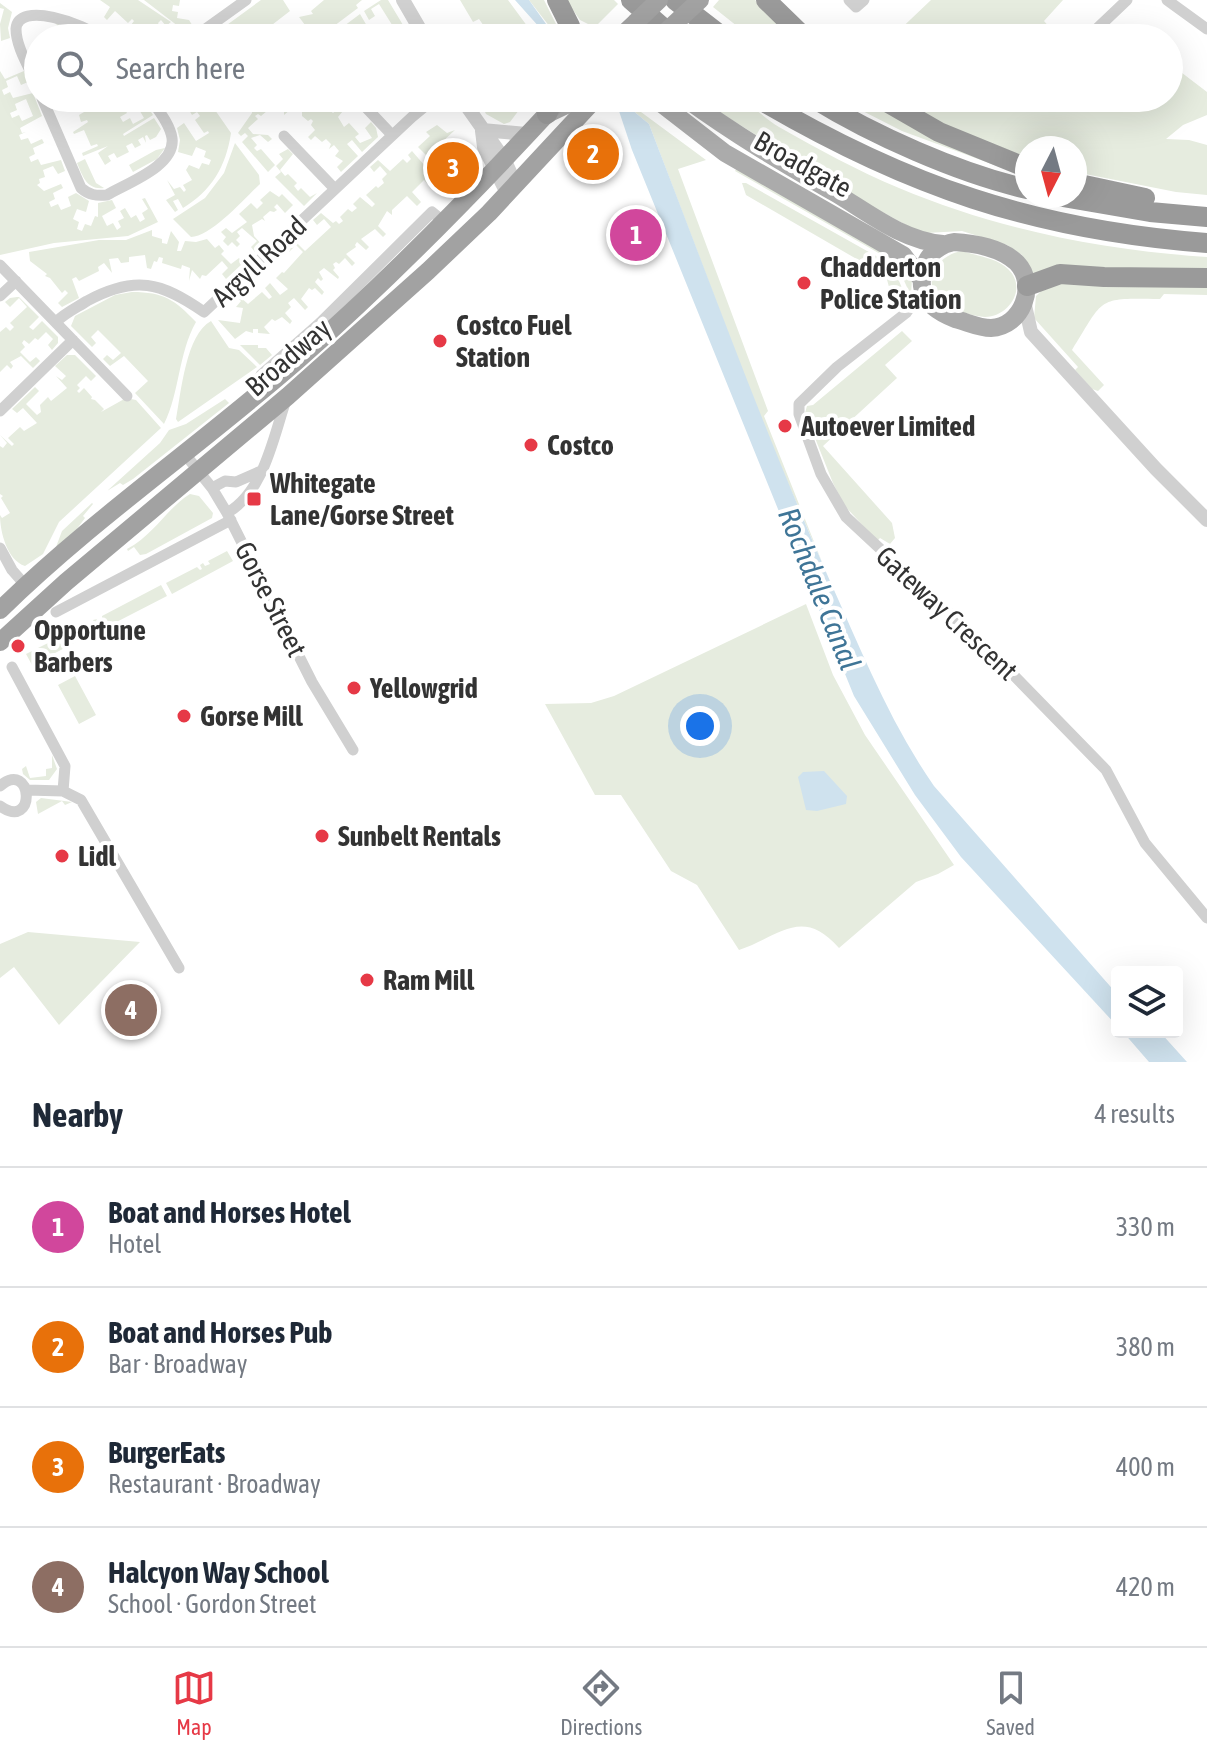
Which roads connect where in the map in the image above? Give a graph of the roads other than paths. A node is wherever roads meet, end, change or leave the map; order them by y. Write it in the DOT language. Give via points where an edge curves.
graph roads {
  1 [pos="246,0"];
  2 [pos="403,0"];
  3 [pos="631,0"];
  4 [pos="659,0"];
  5 [pos="675,0"];
  6 [pos="700,0"];
  7 [pos="766,0"];
  8 [pos="1127,0"];
  9 [pos="1167,0"];
  10 [pos="561,6"];
  11 [pos="83,24"];
  12 [pos="213,24"];
  13 [pos="417,24"];
  14 [pos="571,24"];
  15 [pos="634,24"];
  16 [pos="659,24"];
  17 [pos="674,24"];
  18 [pos="706,24"];
  19 [pos="791,24"];
  20 [pos="1102,24"];
  21 [pos="1207,29"];
  22 [pos="24,56"];
  23 [pos="48,112"];
  24 [pos="158,112"];
  25 [pos="370,112"];
  26 [pos="419,112"];
  27 [pos="470,112"];
  28 [pos="546,112"];
  29 [pos="583,112"];
  30 [pos="671,112"];
  31 [pos="706,112"];
  32 [pos="781,112"];
  33 [pos="839,112"];
  34 [pos="904,112"];
  35 [pos="482,130"];
  36 [pos="526,134"];
  37 [pos="392,135"];
  38 [pos="284,136"];
  39 [pos="1015,163"];
  40 [pos="499,164"];
  41 [pos="1015,185"];
  42 [pos="1087,186"];
  43 [pos="334,188"];
  44 [pos="511,188"];
  45 [pos="1087,201"];
  46 [pos="1207,207"];
  47 [pos="1207,217"];
  48 [pos="1207,243"];
  49 [pos="943,244"];
  50 [pos="0,265"];
  51 [pos="1207,278"];
  52 [pos="16,281"];
  53 [pos="922,285"];
  54 [pos="1026,294"];
  55 [pos="0,296"];
  56 [pos="934,308"];
  57 [pos="906,313"];
  58 [pos="56,322"];
  59 [pos="1001,326"];
  60 [pos="1031,332"];
  61 [pos="73,340"];
  62 [pos="127,396"];
  63 [pos="288,396"];
  64 [pos="0,411"];
  65 [pos="184,453"];
  66 [pos="198,471"];
  67 [pos="261,471"];
  68 [pos="212,488"];
  69 [pos="229,516"];
  70 [pos="1207,520"];
  71 [pos="0,548"];
  72 [pos="26,586"];
  73 [pos="0,610"];
  74 [pos="56,612"];
  75 [pos="0,642"];
  76 [pos="12,667"];
  77 [pos="353,750"];
  78 [pos="0,786"];
  79 [pos="27,790"];
  80 [pos="63,791"];
  81 [pos="0,806"];
  82 [pos="1207,918"];
  83 [pos="179,968"];
  1 -- 12 [label="street"];
  2 -- 13 [label="street"];
  3 -- 16 [label="highway"];
  4 -- 15 [label="highway, bridge"];
  5 -- 18 [label="highway"];
  6 -- 17 [label="highway, bridge"];
  7 -- 19 [label="highway"];
  8 -- 20 [label="street"];
  9 -- 21 [label="street"];
  10 -- 14 [label="highway"];
  11 -- 22 [label="street" via="56,9 37,6 24,12 17,40"];
  23 -- 24 [label="street" via="78,183 99,196 161,165 170,154 171,135"];
  25 -- 37 [label="street"];
  26 -- 37 [label="street, Argyll Road"];
  27 -- 35 [label="street"];
  28 -- 36 [label="highway, Broadway"];
  29 -- 44 [label="highway, Broadway"];
  30 -- 53 [label="main road, Broadgate" via="737,160 889,246 913,265"];
  31 -- 49 [label="main road, Broadgate" via="893,227"];
  32 -- 48 [label="highway" via="873,160 995,208 1080,228"];
  33 -- 41 [label="highway" via="938,160"];
  34 -- 39 [label="highway"];
  35 -- 36 [label="street"];
  35 -- 40 [label="street"];
  36 -- 40 [label="highway, Broadway"];
  37 -- 43 [label="street, Argyll Road"];
  38 -- 43 [label="street"];
  40 -- 44 [label="street"];
  40 -- 65 [label="highway, Broadway" via="437,216 296,362"];
  42 -- 46 [label="highway"];
  43 -- 58 [label="street, Argyll Road" via="204,312 169,290 139,284 105,292"];
  44 -- 63 [label="highway, Broadway" via="428,271"];
  45 -- 47 [label="highway"];
  49 -- 53 [label="main road" via="926,260"];
  49 -- 54 [label="main road, Broadgate" via="968,243 1013,259"];
  50 -- 52 [label="street"];
  51 -- 54 [label="highway" via="1060,274"];
  52 -- 55 [label="street"];
  52 -- 58 [label="street"];
  53 -- 56 [label="main road, Broadgate"];
  53 -- 57 [label="street, Gateway Crescent"];
  54 -- 59 [label="main road" via="1016,317"];
  54 -- 60 [label="street, Broadgate"];
  56 -- 57 [label="street, Gateway Crescent"];
  56 -- 59 [label="main road" via="978,326"];
  57 -- 82 [label="street, Gateway Crescent" via="799,404 828,489 846,517 992,653 1106,770 1145,843"];
  58 -- 61 [label="street"];
  59 -- 60 [label="street"];
  60 -- 70 [label="street, Broadgate"];
  61 -- 62 [label="street"];
  61 -- 64 [label="street"];
  63 -- 66 [label="highway, Broadway"];
  63 -- 67 [label="street"];
  65 -- 66 [label="street, Gorse Street"];
  65 -- 72 [label="highway, Broadway"];
  66 -- 68 [label="street, Gorse Street"];
  66 -- 75 [label="highway, Broadway"];
  67 -- 68 [label="street"];
  67 -- 69 [label="street"];
  68 -- 69 [label="street, Gorse Street"];
  69 -- 74 [label="street"];
  69 -- 77 [label="street, Gorse Street" via="312,682"];
  71 -- 72 [label="street"];
  72 -- 73 [label="highway, Broadway"];
  76 -- 80 [label="street" via="65,766"];
  78 -- 79 [label="street" via="14,780"];
  79 -- 80 [label="street"];
  79 -- 81 [label="street" via="26,802 18,810"];
  80 -- 83 [label="street" via="90,811"];
}
